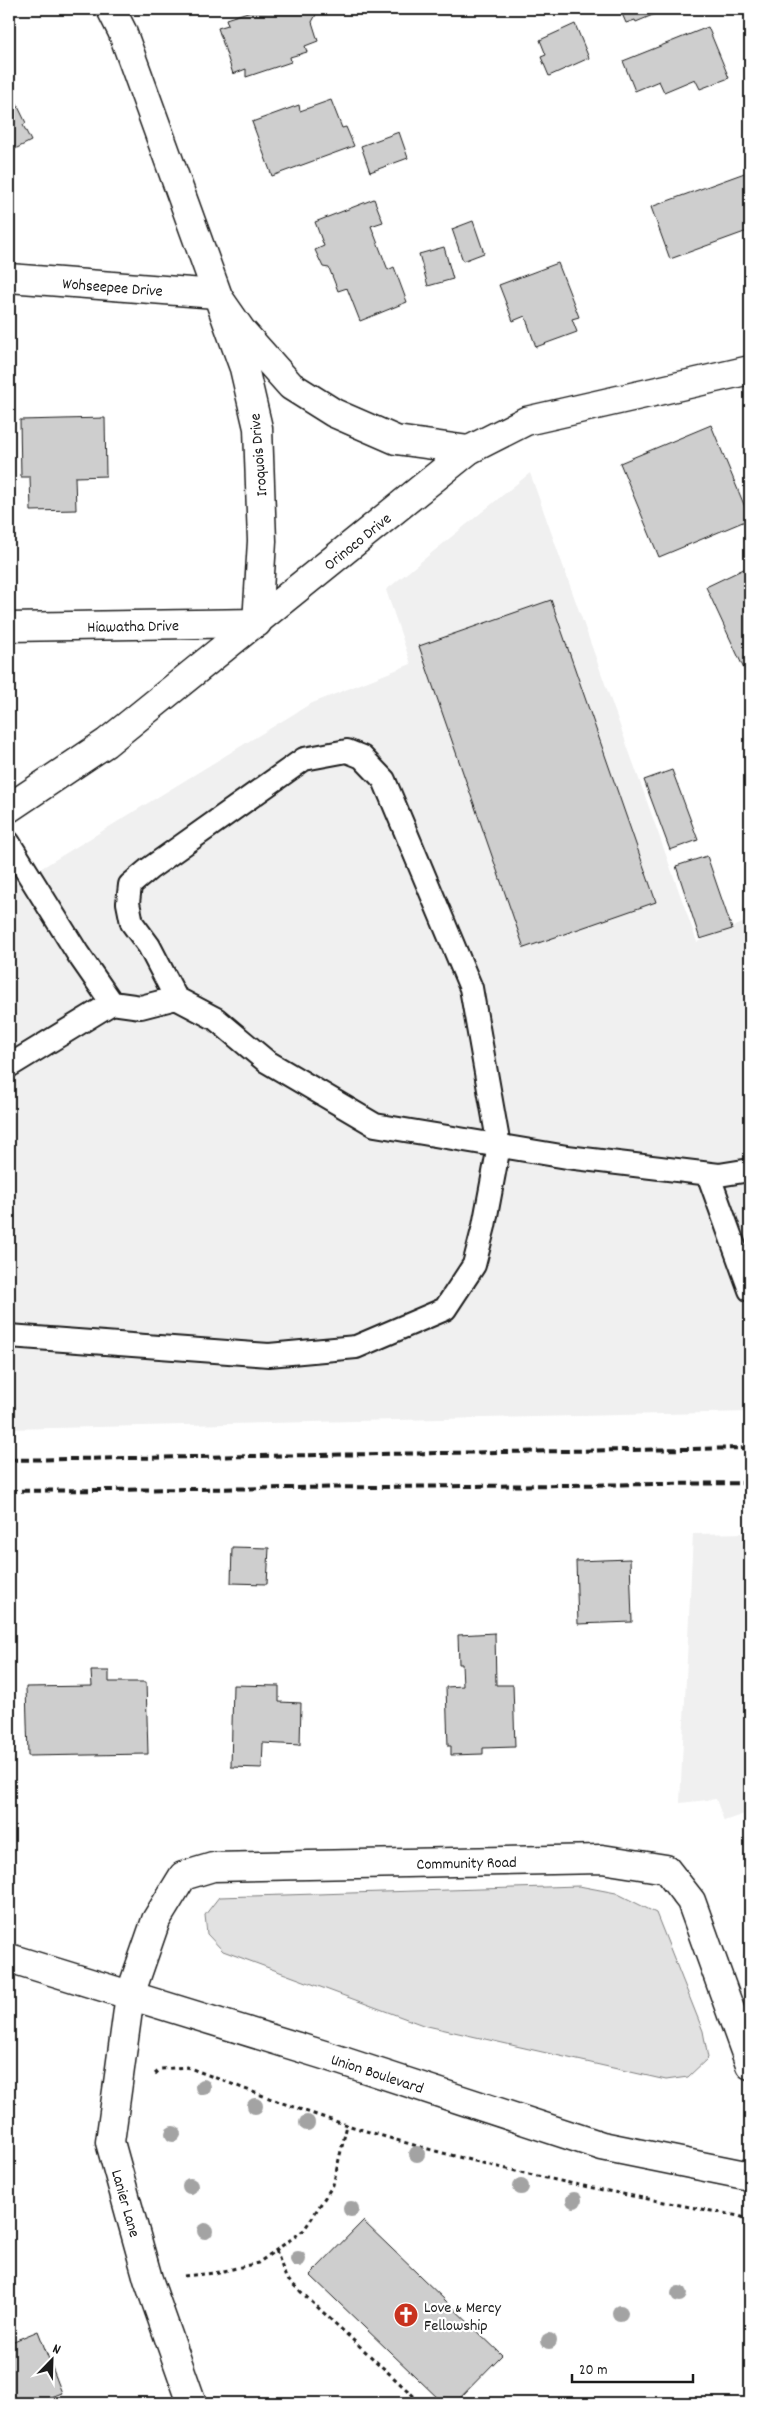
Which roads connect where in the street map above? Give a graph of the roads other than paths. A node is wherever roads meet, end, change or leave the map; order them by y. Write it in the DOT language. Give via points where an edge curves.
graph roads {
  1 [pos="111,9"];
  2 [pos="9,278"];
  3 [pos="216,294"];
  4 [pos="750,370"];
  5 [pos="469,450"];
  6 [pos="257,623"];
  7 [pos="9,627"];
  8 [pos="9,808"];
  9 [pos="9,843"];
  10 [pos="176,998"];
  11 [pos="112,1003"];
  12 [pos="9,1066"];
  13 [pos="499,1146"];
  14 [pos="750,1170"];
  15 [pos="708,1174"];
  16 [pos="750,1290"];
  17 [pos="9,1336"];
  18 [pos="9,1958"];
  19 [pos="130,1995"];
  20 [pos="750,2064"];
  21 [pos="750,2176"];
  22 [pos="192,2403"];
  1 -- 3 [label="street, Iroquois Drive" via="122,31"];
  2 -- 3 [label="street, Wohseepee Drive"];
  3 -- 5 [label="street, Iroquois Drive" via="241,330 291,386 334,414 396,440"];
  3 -- 6 [label="street, Iroquois Drive" via="244,368 258,428 262,541"];
  4 -- 5 [label="street, Orinoco Drive" via="526,421"];
  5 -- 6 [label="street, Orinoco Drive"];
  6 -- 7 [label="street, Hiawatha Drive"];
  6 -- 8 [label="street, Orinoco Drive" via="106,743"];
  9 -- 11 [label="lane"];
  10 -- 11 [label="lane" via="140,1007"];
  10 -- 13 [label="lane" via="216,1020 266,1061 375,1125"];
  10 -- 13 [label="lane" via="149,946 132,923 128,903 130,885 304,759 347,751 362,757 384,780 471,988"];
  11 -- 12 [label="lane"];
  13 -- 15 [label="lane" via="567,1158"];
  13 -- 17 [label="lane" via="474,1265 445,1309 356,1347 269,1355"];
  14 -- 15 [label="lane"];
  15 -- 16 [label="lane"];
  18 -- 19 [label="street, Union Boulevard"];
  19 -- 20 [label="street, Community Road" via="156,1920 183,1876 213,1867 602,1859 666,1869 691,1901"];
  19 -- 21 [label="street, Union Boulevard" via="602,2146"];
  19 -- 22 [label="street, Lanier Lane" via="110,2142 148,2279"];
}
